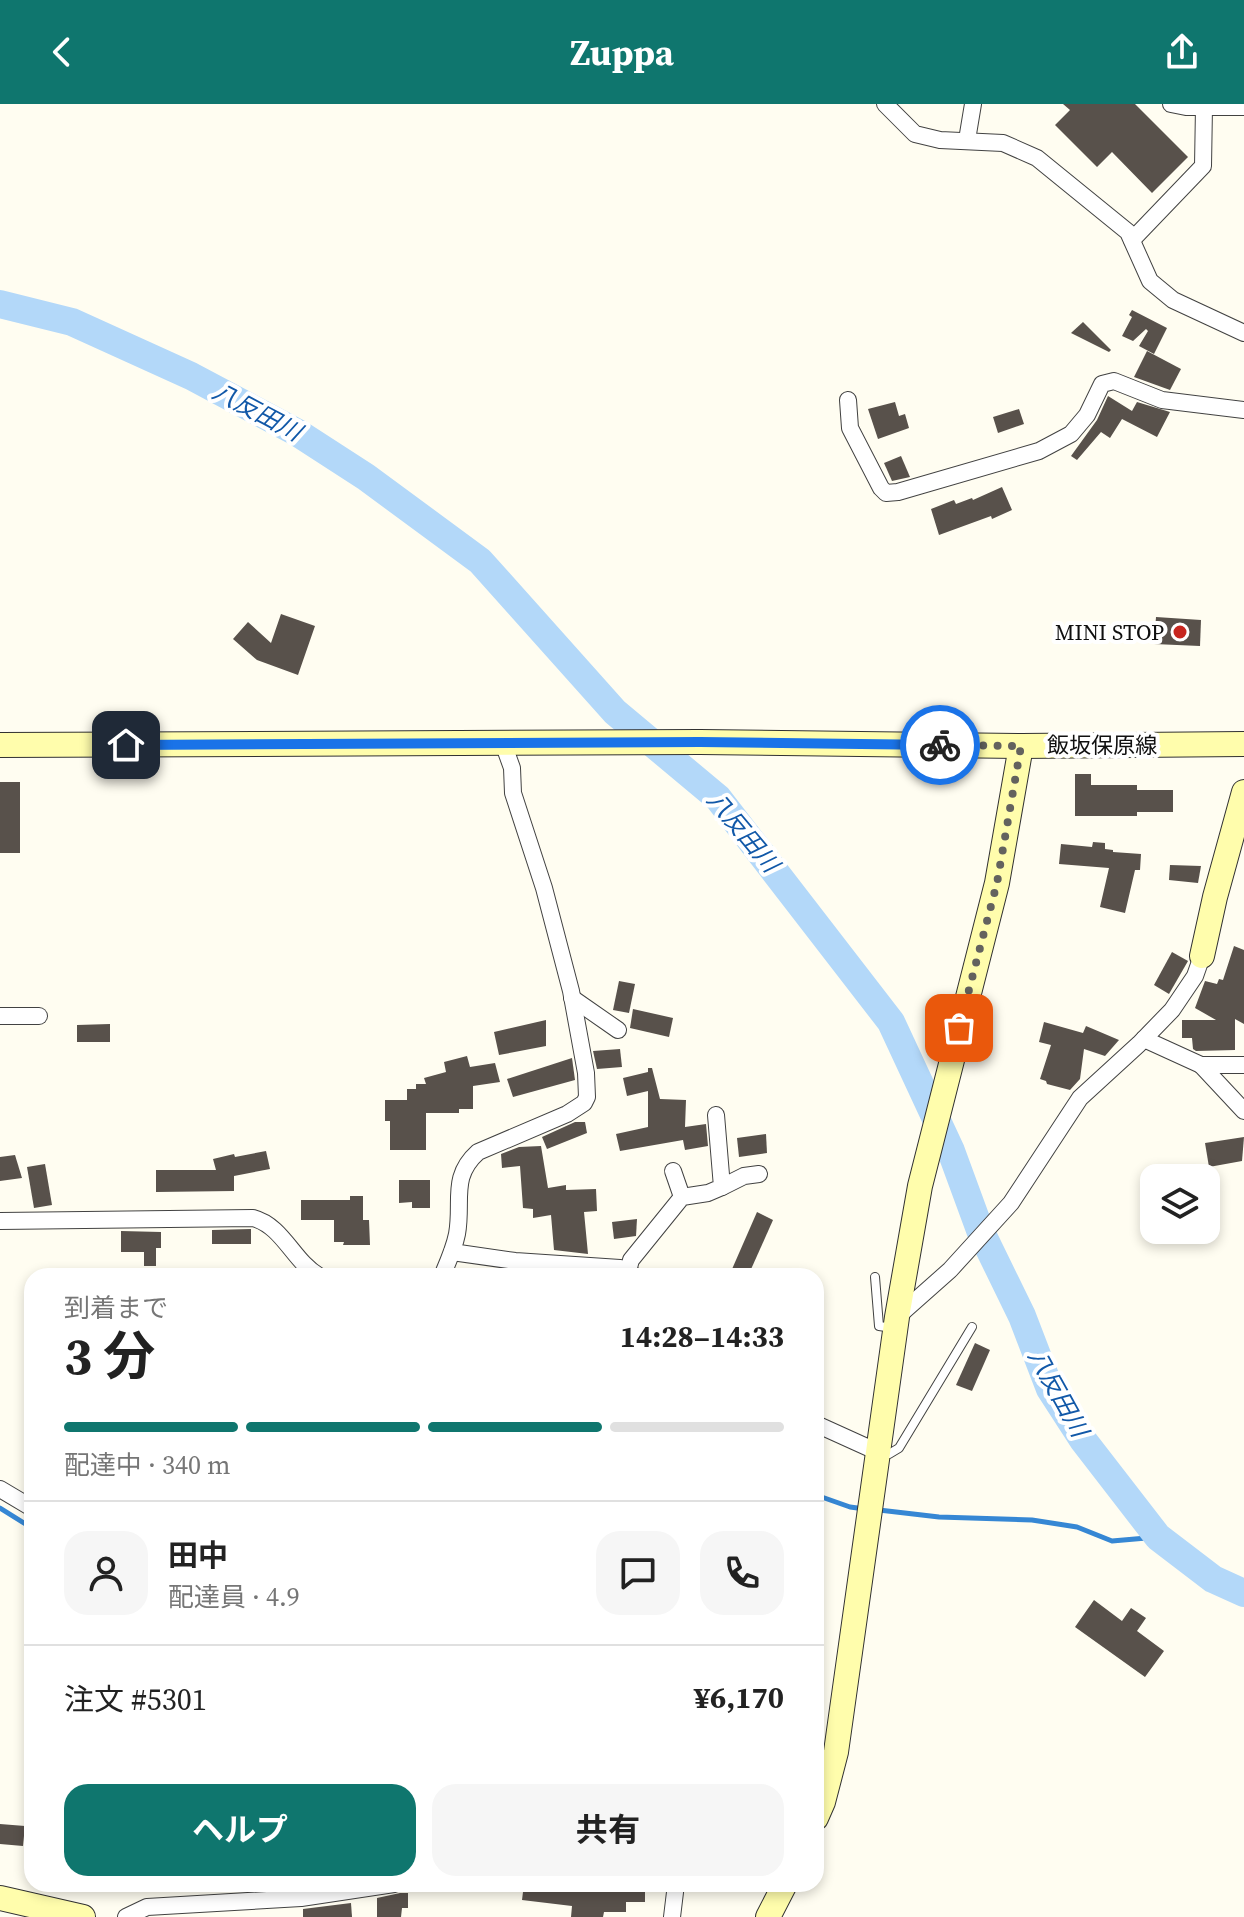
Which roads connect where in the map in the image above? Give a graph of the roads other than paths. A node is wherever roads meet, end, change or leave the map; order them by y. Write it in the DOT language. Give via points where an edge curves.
graph roads {
  1 [pos="885,104"];
  2 [pos="973,104"];
  3 [pos="1181,105"];
  4 [pos="1204,107"];
  5 [pos="1244,107"];
  6 [pos="967,140"];
  7 [pos="1132,240"];
  8 [pos="1244,333"];
  9 [pos="848,400"];
  10 [pos="1244,410"];
  11 [pos="503,743"];
  12 [pos="1244,744"];
  13 [pos="0,745"];
  14 [pos="1021,746"];
  15 [pos="1244,792"];
  16 [pos="1202,956"];
  17 [pos="572,998"];
  18 [pos="0,1016"];
  19 [pos="39,1016"];
  20 [pos="618,1030"];
  21 [pos="1144,1039"];
  22 [pos="1201,1065"];
  23 [pos="1244,1065"];
  24 [pos="1244,1111"];
  25 [pos="716,1115"];
  26 [pos="673,1171"];
  27 [pos="759,1174"];
  28 [pos="722,1187"];
  29 [pos="682,1197"];
  30 [pos="0,1221"];
  31 [pos="452,1252"];
  32 [pos="308,1268"];
  33 [pos="445,1268"];
  34 [pos="620,1268"];
  35 [pos="632,1268"];
  36 [pos="875,1277"];
  37 [pos="896,1323"];
  38 [pos="972,1327"];
  39 [pos="824,1428"];
  40 [pos="880,1453"];
  41 [pos="0,1489"];
  42 [pos="24,1503"];
  43 [pos="824,1789"];
  44 [pos="341,1892"];
  45 [pos="675,1892"];
  46 [pos="781,1892"];
  47 [pos="0,1898"];
  48 [pos="37,1912"];
  49 [pos="83,1917"];
  50 [pos="126,1917"];
  51 [pos="672,1917"];
  52 [pos="768,1917"];
  1 -- 6 [label="street" via="915,134"];
  2 -- 6 [label="street"];
  3 -- 4 [label="street"];
  4 -- 5 [label="street"];
  4 -- 7 [label="street" via="1203,166"];
  6 -- 7 [label="street" via="1003,143 1037,158"];
  7 -- 8 [label="street" via="1150,281 1173,300"];
  9 -- 10 [label="street" via="850,428 886,493 1039,451 1071,434 1102,384 1114,381 1162,400"];
  11 -- 13 [label="street, 飯坂保原線"];
  11 -- 14 [label="street, 飯坂保原線"];
  11 -- 17 [label="street"];
  12 -- 14 [label="street, 飯坂保原線"];
  14 -- 37 [label="street" via="997,883 920,1186"];
  15 -- 16 [label="street"];
  16 -- 21 [label="street" via="1183,997"];
  17 -- 20 [label="street"];
  17 -- 31 [label="street" via="586,1073 584,1103 471,1158 459,1180"];
  18 -- 19 [label="street"];
  21 -- 22 [label="street"];
  21 -- 37 [label="street" via="1080,1098 1011,1203"];
  22 -- 23 [label="street"];
  22 -- 24 [label="street"];
  25 -- 28 [label="street"];
  26 -- 29 [label="street"];
  27 -- 28 [label="street"];
  28 -- 29 [label="street"];
  29 -- 35 [label="street" via="631,1260"];
  30 -- 32 [label="street" via="253,1218 271,1225"];
  31 -- 33 [label="street"];
  31 -- 34 [label="street"];
  36 -- 37 [label="lane" via="879,1326"];
  37 -- 40 [label="street"];
  38 -- 40 [label="lane" via="899,1448"];
  39 -- 40 [label="street"];
  40 -- 43 [label="street" via="836,1752"];
  41 -- 42 [label="street"];
  44 -- 50 [label="street" via="147,1907"];
  45 -- 51 [label="street"];
  46 -- 52 [label="street"];
  47 -- 48 [label="street"];
  48 -- 49 [label="street"];
}
